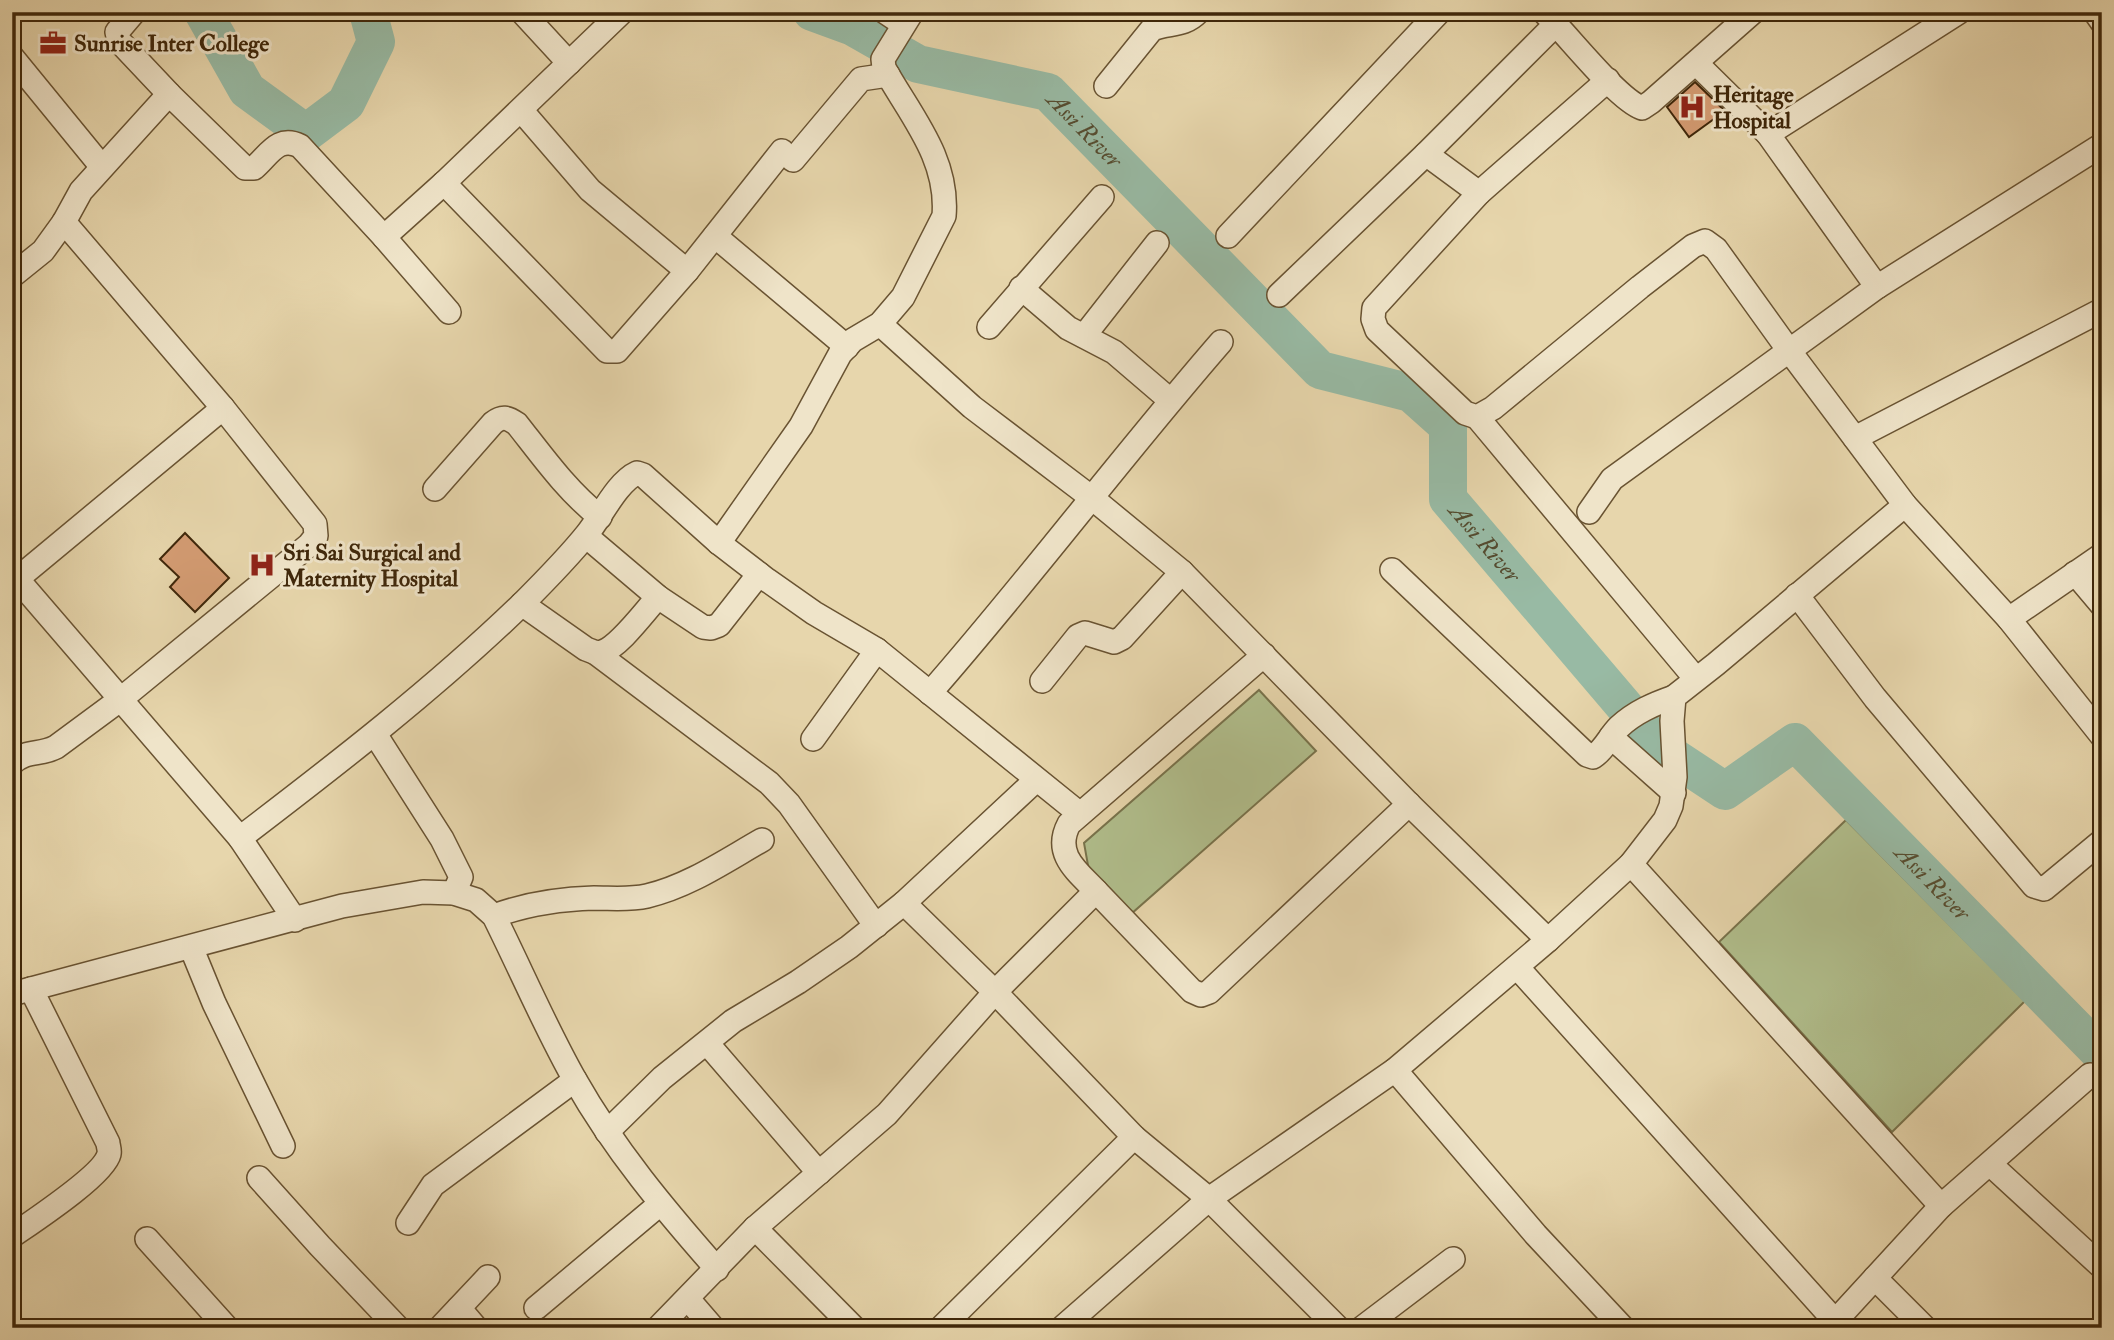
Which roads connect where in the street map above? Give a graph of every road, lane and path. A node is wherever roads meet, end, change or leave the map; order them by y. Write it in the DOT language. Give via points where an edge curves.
graph roads {
  1 [pos="134,12"];
  2 [pos="522,12"];
  3 [pos="622,12"];
  4 [pos="1198,12"];
  5 [pos="1439,12"];
  6 [pos="1753,12"];
  7 [pos="1959,12"];
  8 [pos="2095,12"];
  9 [pos="1550,18"];
  10 [pos="1932,18"];
  11 [pos="900,20"];
  12 [pos="2102,22"];
  13 [pos="12,57"];
  14 [pos="569,63"];
  15 [pos="1696,63"];
  16 [pos="886,67"];
  17 [pos="1608,80"];
  18 [pos="1105,86"];
  19 [pos="169,94"];
  20 [pos="522,110"];
  21 [pos="1768,134"];
  22 [pos="2102,145"];
  23 [pos="1426,155"];
  24 [pos="102,167"];
  25 [pos="444,183"];
  26 [pos="1479,193"];
  27 [pos="1102,197"];
  28 [pos="64,222"];
  29 [pos="715,236"];
  30 [pos="1228,236"];
  31 [pos="384,237"];
  32 [pos="1157,243"];
  33 [pos="687,271"];
  34 [pos="12,276"];
  35 [pos="1877,287"];
  36 [pos="1021,288"];
  37 [pos="1279,295"];
  38 [pos="2102,310"];
  39 [pos="449,312"];
  40 [pos="880,324"];
  41 [pos="989,327"];
  42 [pos="1084,337"];
  43 [pos="1220,342"];
  44 [pos="847,347"];
  45 [pos="1790,352"];
  46 [pos="1170,400"];
  47 [pos="223,408"];
  48 [pos="1478,417"];
  49 [pos="1855,438"];
  50 [pos="435,489"];
  51 [pos="1092,498"];
  52 [pos="1905,505"];
  53 [pos="1589,512"];
  54 [pos="600,517"];
  55 [pos="586,536"];
  56 [pos="719,543"];
  57 [pos="2102,555"];
  58 [pos="1392,570"];
  59 [pos="1182,572"];
  60 [pos="2075,573"];
  61 [pos="759,574"];
  62 [pos="15,576"];
  63 [pos="1797,595"];
  64 [pos="658,597"];
  65 [pos="522,604"];
  66 [pos="2102,605"];
  67 [pos="2009,619"];
  68 [pos="877,650"];
  69 [pos="596,653"];
  70 [pos="1264,655"];
  71 [pos="1696,679"];
  72 [pos="1042,681"];
  73 [pos="930,693"];
  74 [pos="1674,697"];
  75 [pos="121,699"];
  76 [pos="1615,732"];
  77 [pos="374,734"];
  78 [pos="2102,736"];
  79 [pos="813,739"];
  80 [pos="12,764"];
  81 [pos="1036,780"];
  82 [pos="1675,785"];
  83 [pos="1409,804"];
  84 [pos="1080,814"];
  85 [pos="240,838"];
  86 [pos="762,840"];
  87 [pos="2102,841"];
  88 [pos="1631,864"];
  89 [pos="1096,891"];
  90 [pos="454,893"];
  91 [pos="904,903"];
  92 [pos="494,916"];
  93 [pos="295,920"];
  94 [pos="876,926"];
  95 [pos="1548,940"];
  96 [pos="191,947"];
  97 [pos="1517,967"];
  98 [pos="21,992"];
  99 [pos="995,992"];
  100 [pos="708,1042"];
  101 [pos="1395,1070"];
  102 [pos="2090,1074"];
  103 [pos="575,1080"];
  104 [pos="607,1132"];
  105 [pos="1133,1137"];
  106 [pos="283,1146"];
  107 [pos="1990,1164"];
  108 [pos="819,1173"];
  109 [pos="259,1178"];
  110 [pos="1209,1199"];
  111 [pos="660,1204"];
  112 [pos="1941,1206"];
  113 [pos="408,1223"];
  114 [pos="755,1228"];
  115 [pos="12,1236"];
  116 [pos="147,1239"];
  117 [pos="1453,1259"];
  118 [pos="2102,1267"];
  119 [pos="717,1269"];
  120 [pos="488,1278"];
  121 [pos="1875,1278"];
  122 [pos="688,1299"];
  123 [pos="459,1308"];
  124 [pos="536,1308"];
  125 [pos="1832,1325"];
  126 [pos="227,1328"];
  127 [pos="398,1328"];
  128 [pos="440,1328"];
  129 [pos="476,1328"];
  130 [pos="658,1328"];
  131 [pos="713,1328"];
  132 [pos="853,1328"];
  133 [pos="941,1328"];
  134 [pos="1062,1328"];
  135 [pos="1338,1328"];
  136 [pos="1362,1328"];
  137 [pos="1623,1328"];
  138 [pos="1925,1328"];
  1 -- 19 [label="street" via="117,32 119,41"];
  2 -- 14 [label="street"];
  3 -- 14 [label="street"];
  4 -- 18 [label="street" via="1184,23 1152,29"];
  5 -- 30 [label="street"];
  6 -- 15 [label="street"];
  7 -- 10 [label="street"];
  8 -- 12 [label="street"];
  9 -- 17 [label="street"];
  9 -- 23 [label="street"];
  10 -- 21 [label="street"];
  11 -- 16 [label="street"];
  13 -- 24 [label="street"];
  14 -- 20 [label="street"];
  15 -- 17 [label="street" via="1642,108"];
  15 -- 21 [label="street"];
  16 -- 29 [label="street" via="861,79"];
  16 -- 40 [label="street" via="933,149 945,206 903,297"];
  17 -- 26 [label="street"];
  19 -- 24 [label="street"];
  19 -- 31 [label="street" via="245,168 254,168 280,143 300,146"];
  20 -- 25 [label="street"];
  20 -- 33 [label="street" via="590,190"];
  21 -- 35 [label="street"];
  22 -- 35 [label="street"];
  23 -- 26 [label="street"];
  23 -- 37 [label="street"];
  24 -- 28 [label="street" via="81,191"];
  25 -- 31 [label="street"];
  25 -- 33 [label="street" via="607,351 617,351 628,341"];
  26 -- 48 [label="street" via="1374,308 1373,319 1377,330 1455,404"];
  27 -- 36 [label="street"];
  28 -- 34 [label="street" via="43,251"];
  28 -- 47 [label="street"];
  29 -- 33 [label="street"];
  29 -- 44 [label="street"];
  31 -- 39 [label="street"];
  32 -- 42 [label="street"];
  35 -- 45 [label="street"];
  36 -- 41 [label="street"];
  36 -- 42 [label="street"];
  38 -- 49 [label="street"];
  40 -- 44 [label="street"];
  40 -- 51 [label="street" via="972,407"];
  42 -- 46 [label="street" via="1114,352"];
  43 -- 46 [label="street"];
  44 -- 56 [label="street" via="801,426"];
  45 -- 48 [label="street" via="1716,248 1705,241 1682,254"];
  45 -- 49 [label="street"];
  45 -- 53 [label="street" via="1612,479"];
  46 -- 51 [label="street"];
  47 -- 62 [label="street"];
  47 -- 75 [label="street" via="315,524 316,536"];
  48 -- 71 [label="street"];
  49 -- 52 [label="street"];
  50 -- 54 [label="street" via="493,423 508,418"];
  51 -- 59 [label="street"];
  51 -- 73 [label="street"];
  52 -- 63 [label="street"];
  52 -- 67 [label="street"];
  54 -- 55 [label="street"];
  54 -- 56 [label="street" via="636,473"];
  55 -- 64 [label="street"];
  55 -- 65 [label="street"];
  56 -- 61 [label="street"];
  57 -- 60 [label="street"];
  58 -- 76 [label="street" via="1587,754 1593,757 1600,752"];
  59 -- 70 [label="street"];
  59 -- 72 [label="street" via="1122,638 1114,642 1085,632 1077,636"];
  60 -- 66 [label="street"];
  60 -- 67 [label="street"];
  61 -- 64 [label="street" via="719,625 711,628"];
  61 -- 68 [label="street"];
  62 -- 75 [label="street"];
  63 -- 71 [label="street"];
  63 -- 87 [label="street" via="1875,698 2034,886 2044,890"];
  64 -- 69 [label="street" via="615,644"];
  65 -- 69 [label="street"];
  65 -- 77 [label="street"];
  67 -- 78 [label="street"];
  68 -- 73 [label="street"];
  68 -- 79 [label="street"];
  69 -- 94 [label="street" via="769,783"];
  70 -- 83 [label="street"];
  70 -- 84 [label="street"];
  71 -- 74 [label="street"];
  73 -- 81 [label="street"];
  74 -- 76 [label="street" via="1645,708"];
  74 -- 82 [label="street"];
  75 -- 80 [label="street" via="57,747 27,753"];
  75 -- 85 [label="street"];
  76 -- 82 [label="street"];
  77 -- 85 [label="street"];
  77 -- 90 [label="street" via="461,877"];
  81 -- 84 [label="street"];
  81 -- 91 [label="street"];
  82 -- 88 [label="street" via="1665,820"];
  83 -- 89 [label="street" via="1201,995"];
  83 -- 95 [label="street"];
  84 -- 89 [label="street" via="1063,835 1063,850"];
  85 -- 93 [label="street"];
  86 -- 92 [label="street" via="700,877 648,896 544,903"];
  88 -- 95 [label="street"];
  88 -- 112 [label="street"];
  89 -- 99 [label="street"];
  90 -- 92 [label="street" via="476,900"];
  90 -- 93 [label="street" via="423,892 342,906"];
  91 -- 94 [label="street"];
  91 -- 99 [label="street"];
  92 -- 103 [label="street"];
  93 -- 96 [label="street"];
  94 -- 100 [label="street"];
  95 -- 97 [label="street"];
  96 -- 98 [label="street"];
  96 -- 106 [label="street"];
  97 -- 101 [label="street"];
  97 -- 125 [label="street"];
  98 -- 115 [label="street" via="108,1143 109,1154 102,1167 62,1201"];
  99 -- 105 [label="street"];
  99 -- 108 [label="street" via="887,1114"];
  100 -- 104 [label="street" via="662,1078"];
  100 -- 108 [label="street"];
  101 -- 110 [label="street"];
  101 -- 137 [label="street" via="1536,1235"];
  102 -- 107 [label="street"];
  103 -- 104 [label="street"];
  103 -- 113 [label="street" via="433,1185"];
  104 -- 111 [label="street"];
  105 -- 110 [label="street"];
  105 -- 133 [label="street"];
  107 -- 112 [label="street"];
  107 -- 118 [label="street"];
  108 -- 114 [label="street"];
  109 -- 127 [label="street"];
  110 -- 134 [label="street"];
  110 -- 135 [label="street"];
  111 -- 119 [label="street"];
  111 -- 124 [label="street"];
  112 -- 121 [label="street"];
  114 -- 119 [label="street"];
  114 -- 132 [label="street"];
  116 -- 126 [label="street"];
  117 -- 136 [label="street"];
  119 -- 122 [label="street"];
  120 -- 123 [label="street"];
  121 -- 125 [label="street"];
  121 -- 138 [label="street"];
  122 -- 130 [label="street"];
  122 -- 131 [label="street"];
  123 -- 128 [label="street"];
  123 -- 129 [label="street"];
}
